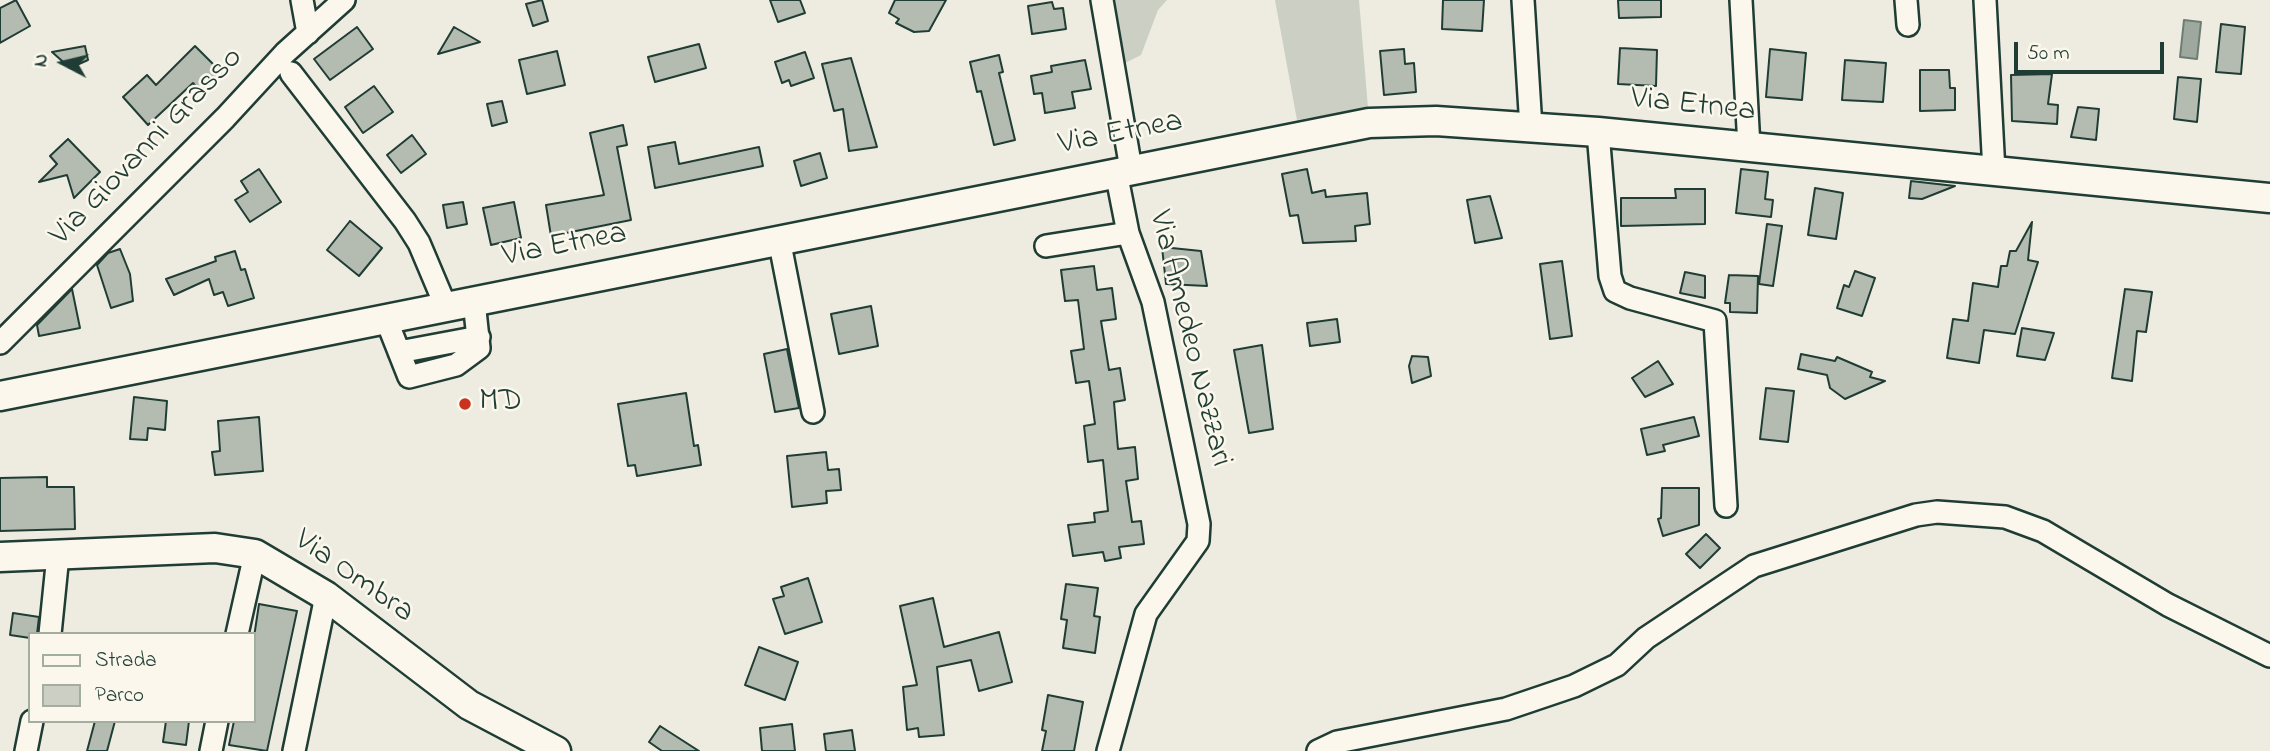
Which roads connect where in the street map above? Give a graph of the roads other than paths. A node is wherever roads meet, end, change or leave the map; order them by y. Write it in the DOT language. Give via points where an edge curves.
graph roads {
  1 [pos="302,0"];
  2 [pos="344,0"];
  3 [pos="1102,0"];
  4 [pos="1523,0"];
  5 [pos="1741,0"];
  6 [pos="1906,0"];
  7 [pos="1985,0"];
  8 [pos="1908,25"];
  9 [pos="308,33"];
  10 [pos="291,73"];
  11 [pos="1531,128"];
  12 [pos="1598,132"];
  13 [pos="1749,148"];
  14 [pos="1124,170"];
  15 [pos="1994,172"];
  16 [pos="2270,198"];
  17 [pos="1128,233"];
  18 [pos="779,239"];
  19 [pos="1046,246"];
  20 [pos="474,301"];
  21 [pos="446,307"];
  22 [pos="386,319"];
  23 [pos="0,343"];
  24 [pos="0,396"];
  25 [pos="813,412"];
  26 [pos="1726,506"];
  27 [pos="256,554"];
  28 [pos="58,555"];
  29 [pos="0,557"];
  30 [pos="326,596"];
  31 [pos="50,632"];
  32 [pos="237,632"];
  33 [pos="2270,656"];
  34 [pos="32,723"];
  35 [pos="217,723"];
  36 [pos="26,751"];
  37 [pos="211,751"];
  38 [pos="293,751"];
  39 [pos="556,751"];
  40 [pos="1108,751"];
  41 [pos="1318,751"];
  1 -- 9 [label="street"];
  2 -- 9 [label="street, Via Giovanni Grasso"];
  3 -- 14 [label="street, Via Amedeo Nazzari"];
  4 -- 11 [label="street"];
  5 -- 13 [label="street"];
  6 -- 8 [label="street"];
  7 -- 15 [label="street"];
  9 -- 23 [label="street, Via Giovanni Grasso"];
  10 -- 21 [label="street" via="405,221"];
  11 -- 12 [label="main road, Via Etnea"];
  11 -- 14 [label="main road, Via Etnea" via="1425,121 1369,123"];
  12 -- 13 [label="main road, Via Etnea"];
  12 -- 26 [label="street" via="1615,291 1715,321"];
  13 -- 15 [label="main road, Via Etnea"];
  14 -- 17 [label="street, Via Amedeo Nazzari"];
  14 -- 18 [label="main road, Via Etnea"];
  15 -- 16 [label="main road, Via Etnea"];
  17 -- 19 [label="street"];
  17 -- 40 [label="street, Via Amedeo Nazzari" via="1153,302 1199,524 1198,541 1146,614"];
  18 -- 20 [label="main road, Via Etnea"];
  18 -- 25 [label="street"];
  20 -- 21 [label="main road, Via Etnea"];
  20 -- 22 [label="street" via="479,337 399,352"];
  21 -- 22 [label="main road, Via Etnea"];
  22 -- 24 [label="main road, Via Etnea"];
  27 -- 28 [label="main road, Via Ombra" via="215,548"];
  27 -- 30 [label="main road, Via Ombra"];
  27 -- 32 [label="street"];
  28 -- 29 [label="main road, Via Ombra"];
  28 -- 31 [label="street"];
  30 -- 38 [label="street"];
  30 -- 39 [label="main road, Via Ombra" via="469,705"];
  33 -- 41 [label="street" via="2168,605 2043,531 2005,517 1937,512 1754,566 1646,638 1617,665 1574,686 1506,709 1337,741"];
  34 -- 36 [label="street"];
  35 -- 37 [label="street"];
}
